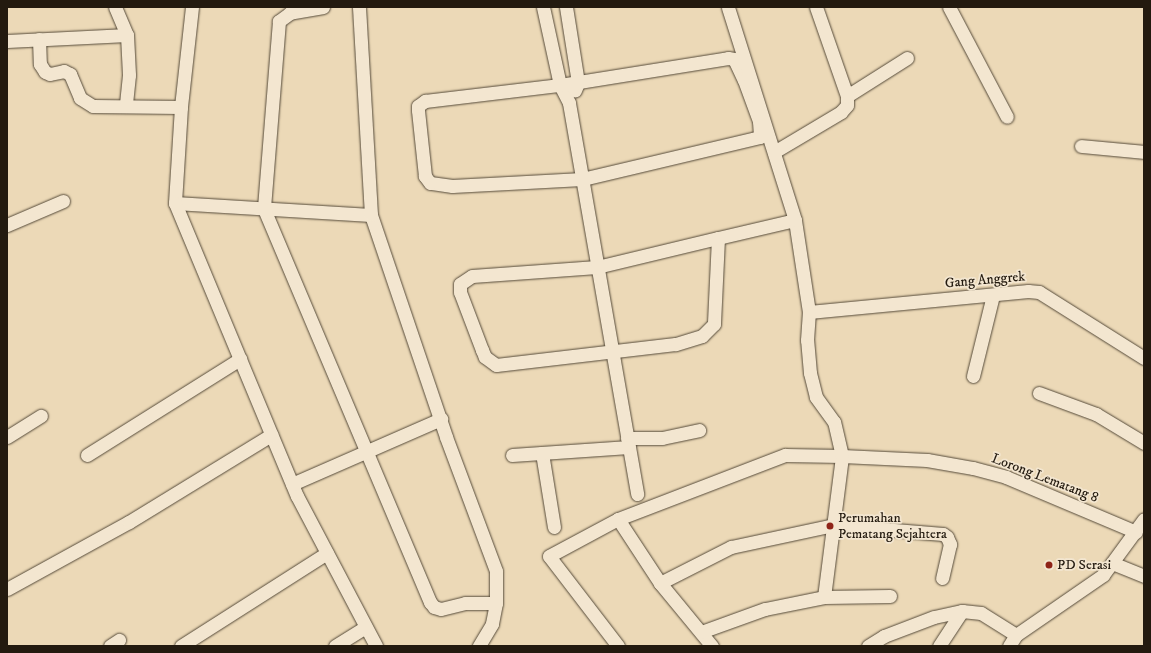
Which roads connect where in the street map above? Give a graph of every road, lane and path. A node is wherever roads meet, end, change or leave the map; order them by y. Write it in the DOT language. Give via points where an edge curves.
graph roads {
  1 [pos="115,7"];
  2 [pos="192,7"];
  3 [pos="323,7"];
  4 [pos="359,7"];
  5 [pos="543,7"];
  6 [pos="566,7"];
  7 [pos="728,7"];
  8 [pos="816,7"];
  9 [pos="949,7"];
  10 [pos="127,35"];
  11 [pos="571,35"];
  12 [pos="39,39"];
  13 [pos="551,40"];
  14 [pos="7,41"];
  15 [pos="907,58"];
  16 [pos="578,83"];
  17 [pos="560,85"];
  18 [pos="847,96"];
  19 [pos="569,103"];
  20 [pos="126,105"];
  21 [pos="181,107"];
  22 [pos="1008,117"];
  23 [pos="1081,146"];
  24 [pos="774,152"];
  25 [pos="1144,152"];
  26 [pos="582,179"];
  27 [pos="64,201"];
  28 [pos="175,203"];
  29 [pos="264,209"];
  30 [pos="372,215"];
  31 [pos="795,220"];
  32 [pos="7,225"];
  33 [pos="718,238"];
  34 [pos="597,267"];
  35 [pos="993,295"];
  36 [pos="809,312"];
  37 [pos="611,350"];
  38 [pos="1144,358"];
  39 [pos="240,359"];
  40 [pos="973,376"];
  41 [pos="1039,393"];
  42 [pos="41,416"];
  43 [pos="441,419"];
  44 [pos="699,430"];
  45 [pos="271,434"];
  46 [pos="7,437"];
  47 [pos="628,443"];
  48 [pos="1144,443"];
  49 [pos="365,452"];
  50 [pos="542,453"];
  51 [pos="87,455"];
  52 [pos="512,455"];
  53 [pos="842,456"];
  54 [pos="292,484"];
  55 [pos="637,494"];
  56 [pos="618,519"];
  57 [pos="1142,524"];
  58 [pos="834,525"];
  59 [pos="554,527"];
  60 [pos="327,553"];
  61 [pos="1112,562"];
  62 [pos="1144,576"];
  63 [pos="942,578"];
  64 [pos="660,583"];
  65 [pos="7,589"];
  66 [pos="890,596"];
  67 [pos="824,597"];
  68 [pos="496,603"];
  69 [pos="962,611"];
  70 [pos="366,627"];
  71 [pos="701,632"];
  72 [pos="1012,640"];
  73 [pos="866,645"];
  74 [pos="181,646"];
  75 [pos="336,646"];
  76 [pos="376,646"];
  77 [pos="479,646"];
  78 [pos="618,646"];
  79 [pos="712,646"];
  80 [pos="939,646"];
  1 -- 10 [label="street"];
  2 -- 21 [label="street"];
  3 -- 29 [label="street" via="290,13 279,21"];
  4 -- 30 [label="street"];
  5 -- 13 [label="street"];
  6 -- 11 [label="street"];
  7 -- 24 [label="street"];
  8 -- 18 [label="street"];
  9 -- 22 [label="street"];
  10 -- 12 [label="street"];
  10 -- 20 [label="street" via="129,75"];
  11 -- 13 [label="street"];
  11 -- 16 [label="street"];
  12 -- 14 [label="street"];
  12 -- 20 [label="street" via="40,64 45,72 64,71 70,74 80,98 93,106"];
  13 -- 17 [label="street"];
  15 -- 18 [label="street"];
  16 -- 17 [label="street"];
  16 -- 19 [label="street"];
  16 -- 26 [label="street" via="734,59 755,108 761,134 760,137"];
  17 -- 19 [label="street"];
  17 -- 26 [label="street" via="448,97 420,103 418,110 425,176 430,183 452,186"];
  18 -- 24 [label="street" via="847,106 841,112"];
  19 -- 26 [label="street"];
  20 -- 21 [label="street"];
  21 -- 28 [label="street"];
  23 -- 25 [label="street"];
  24 -- 31 [label="street"];
  26 -- 34 [label="street"];
  27 -- 32 [label="street"];
  28 -- 29 [label="street"];
  28 -- 39 [label="street"];
  29 -- 30 [label="street"];
  29 -- 49 [label="street"];
  30 -- 43 [label="street"];
  31 -- 33 [label="street"];
  31 -- 36 [label="street"];
  33 -- 34 [label="street"];
  33 -- 37 [label="street" via="715,321 711,330 696,339 669,346"];
  34 -- 37 [label="street"];
  34 -- 37 [label="street" via="472,276 460,284 460,292 485,357 496,365"];
  35 -- 36 [label="street, Gang Anggrek"];
  35 -- 38 [label="street, Gang Anggrek" via="1039,292"];
  35 -- 40 [label="street"];
  36 -- 53 [label="street" via="807,340 811,379 816,397 834,422"];
  37 -- 47 [label="street"];
  39 -- 45 [label="street"];
  39 -- 51 [label="street"];
  41 -- 48 [label="street" via="1096,414"];
  42 -- 46 [label="street"];
  43 -- 49 [label="street"];
  43 -- 68 [label="street" via="496,571"];
  44 -- 47 [label="street"];
  45 -- 54 [label="street"];
  45 -- 65 [label="street" via="129,522"];
  47 -- 50 [label="street"];
  47 -- 55 [label="street"];
  49 -- 54 [label="street"];
  49 -- 68 [label="street" via="434,607 441,609 465,604"];
  50 -- 52 [label="street"];
  50 -- 59 [label="street"];
  53 -- 56 [label="street, Lorong Lematang 8" via="785,455"];
  53 -- 57 [label="street, Lorong Lematang 8" via="927,460 973,468"];
  53 -- 58 [label="street"];
  54 -- 60 [label="street"];
  56 -- 64 [label="street"];
  56 -- 78 [label="street, Lorong Lematang 8" via="549,556"];
  57 -- 61 [label="street"];
  58 -- 63 [label="street" via="944,534 950,544"];
  58 -- 64 [label="street" via="731,547"];
  58 -- 67 [label="street"];
  60 -- 70 [label="street"];
  60 -- 74 [label="street"];
  61 -- 62 [label="street"];
  61 -- 72 [label="street" via="1103,575"];
  64 -- 71 [label="street"];
  66 -- 67 [label="street"];
  67 -- 71 [label="street" via="765,609"];
  68 -- 77 [label="street" via="492,624"];
  69 -- 72 [label="street" via="981,613"];
  69 -- 73 [label="street" via="934,617"];
  69 -- 80 [label="street"];
  70 -- 75 [label="street"];
  70 -- 76 [label="street"];
  71 -- 79 [label="street"];
}
